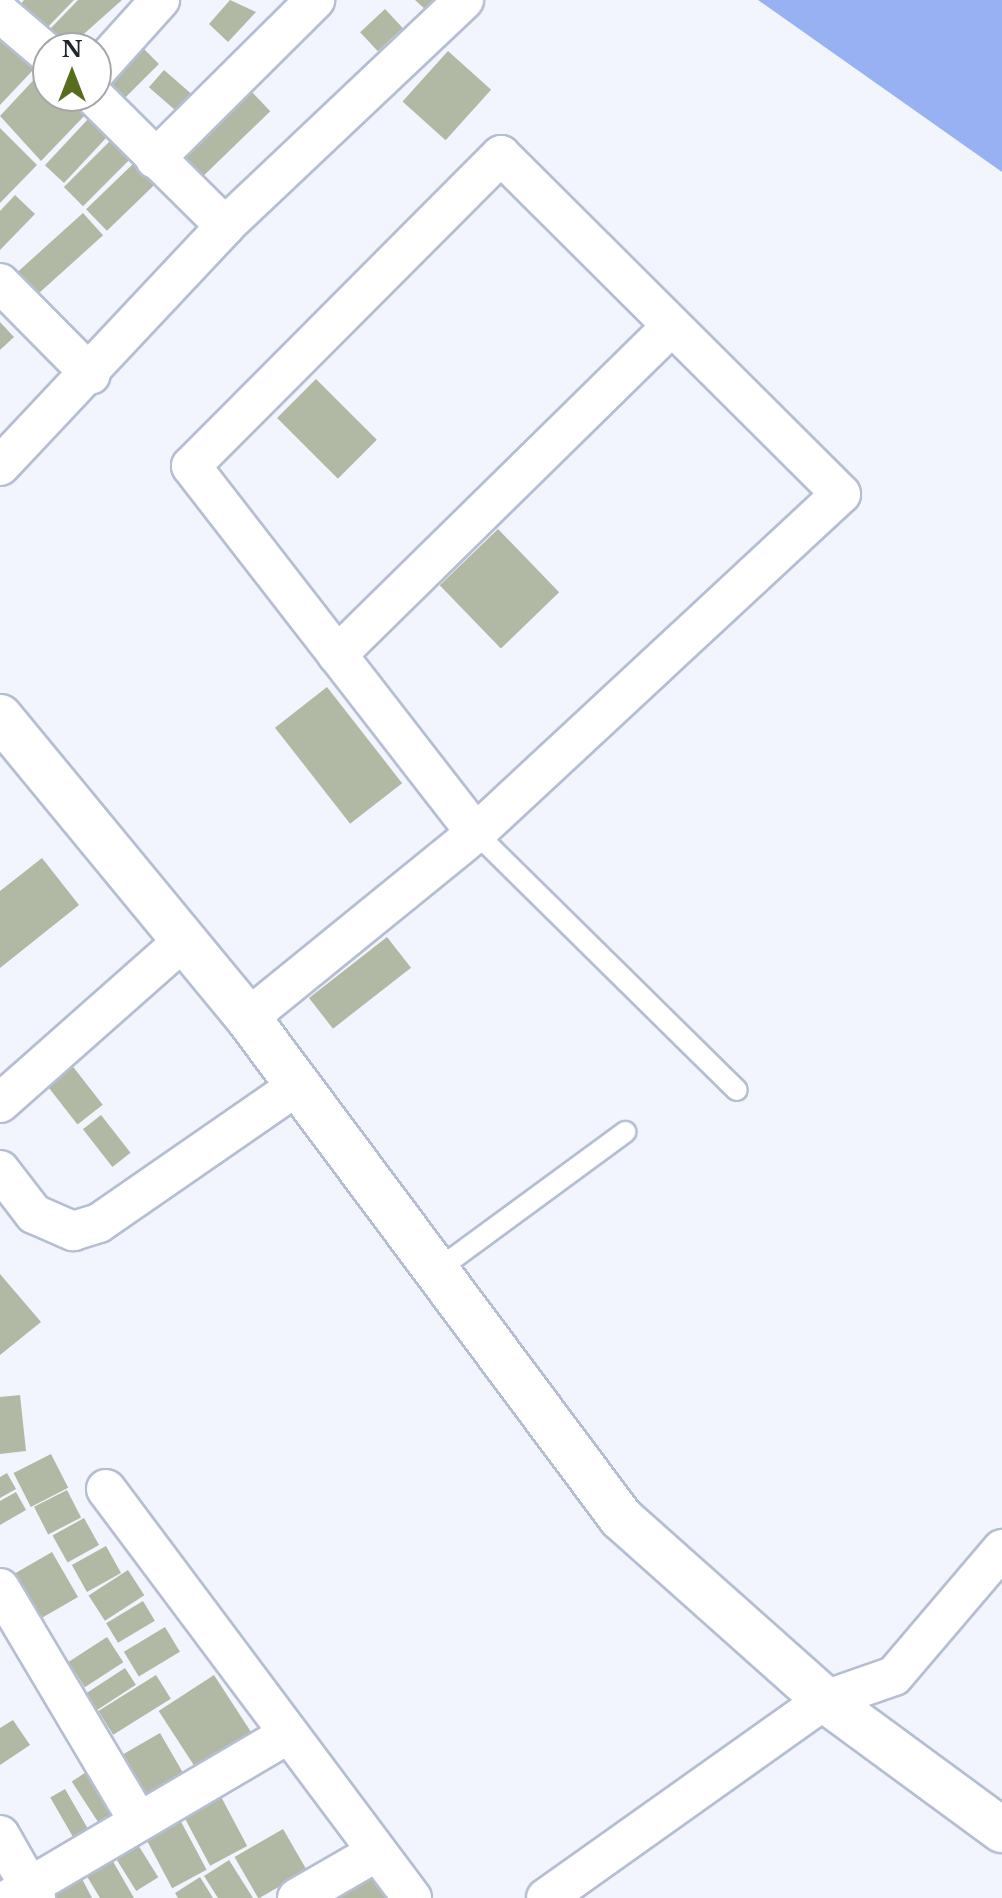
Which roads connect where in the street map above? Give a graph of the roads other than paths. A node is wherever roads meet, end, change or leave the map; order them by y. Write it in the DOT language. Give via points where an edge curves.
graph roads {
  1 [pos="160,0"];
  2 [pos="315,0"];
  3 [pos="464,0"];
  4 [pos="0,13"];
  5 [pos="32,40"];
  6 [pos="112,53"];
  7 [pos="109,112"];
  8 [pos="155,159"];
  9 [pos="225,226"];
  10 [pos="0,283"];
  11 [pos="670,328"];
  12 [pos="91,375"];
  13 [pos="5,452"];
  14 [pos="337,655"];
  15 [pos="0,717"];
  16 [pos="476,833"];
  17 [pos="184,940"];
  18 [pos="248,1018"];
  19 [pos="297,1086"];
  20 [pos="737,1090"];
  21 [pos="0,1103"];
  22 [pos="625,1132"];
  23 [pos="0,1170"];
  24 [pos="436,1271"];
  25 [pos="106,1489"];
  26 [pos="1002,1549"];
  27 [pos="0,1588"];
  28 [pos="825,1700"];
  29 [pos="288,1734"];
  30 [pos="139,1822"];
  31 [pos="1002,1830"];
  32 [pos="0,1835"];
  33 [pos="375,1853"];
  34 [pos="25,1894"];
  35 [pos="297,1898"];
  36 [pos="412,1898"];
  37 [pos="546,1898"];
  1 -- 6 [label="street"];
  2 -- 8 [label="street"];
  3 -- 9 [label="street"];
  4 -- 5 [label="street"];
  7 -- 8 [label="street"];
  8 -- 9 [label="street"];
  9 -- 12 [label="street"];
  10 -- 12 [label="street"];
  11 -- 14 [label="street"];
  11 -- 14 [label="street" via="501,155 191,466"];
  11 -- 16 [label="street" via="841,494"];
  12 -- 13 [label="street"];
  14 -- 16 [label="street"];
  15 -- 17 [label="street"];
  16 -- 18 [label="street"];
  16 -- 20 [label="lane"];
  17 -- 18 [label="street"];
  17 -- 21 [label="street"];
  18 -- 19 [label="street"];
  19 -- 23 [label="street" via="99,1223 73,1231 34,1214"];
  19 -- 24 [label="street"];
  22 -- 24 [label="lane"];
  24 -- 28 [label="street" via="621,1518"];
  25 -- 29 [label="street"];
  26 -- 28 [label="street" via="894,1676"];
  27 -- 30 [label="street"];
  28 -- 31 [label="street"];
  28 -- 37 [label="street"];
  29 -- 30 [label="street"];
  29 -- 33 [label="street"];
  30 -- 34 [label="street"];
  32 -- 34 [label="street"];
  33 -- 35 [label="street"];
  33 -- 36 [label="street"];
}
